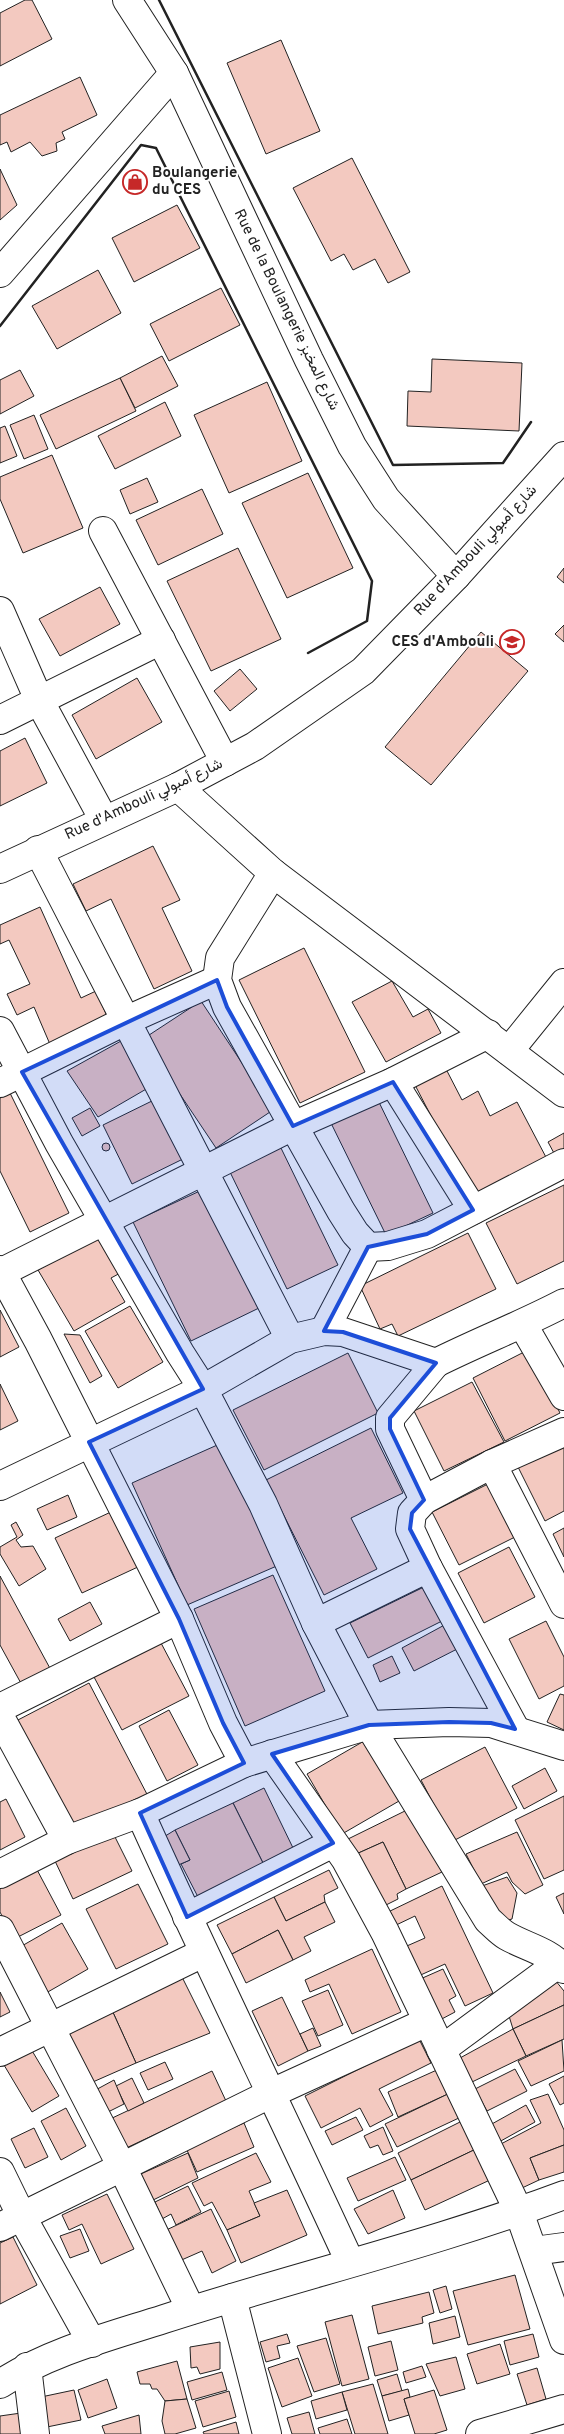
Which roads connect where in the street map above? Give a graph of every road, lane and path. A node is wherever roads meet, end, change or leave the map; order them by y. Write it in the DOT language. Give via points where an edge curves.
graph roads {
  1 [pos="127,0"];
  2 [pos="174,73"];
  3 [pos="0,273"];
  4 [pos="564,456"];
  5 [pos="103,531"];
  6 [pos="456,576"];
  7 [pos="0,611"];
  8 [pos="161,640"];
  9 [pos="39,700"];
  10 [pos="0,720"];
  11 [pos="225,762"];
  12 [pos="178,787"];
  13 [pos="104,820"];
  14 [pos="38,850"];
  15 [pos="0,869"];
  16 [pos="273,873"];
  17 [pos="217,980"];
  18 [pos="564,983"];
  19 [pos="125,1021"];
  20 [pos="0,1031"];
  21 [pos="488,1034"];
  22 [pos="509,1051"];
  23 [pos="11,1078"];
  24 [pos="393,1082"];
  25 [pos="564,1093"];
  26 [pos="294,1126"];
  27 [pos="564,1163"];
  28 [pos="204,1172"];
  29 [pos="473,1210"];
  30 [pos="104,1220"];
  31 [pos="368,1247"];
  32 [pos="0,1272"];
  33 [pos="564,1303"];
  34 [pos="523,1325"];
  35 [pos="324,1331"];
  36 [pos="290,1339"];
  37 [pos="436,1363"];
  38 [pos="203,1389"];
  39 [pos="564,1396"];
  40 [pos="564,1432"];
  41 [pos="89,1442"];
  42 [pos="492,1464"];
  43 [pos="0,1486"];
  44 [pos="424,1500"];
  45 [pos="428,1568"];
  46 [pos="564,1604"];
  47 [pos="179,1618"];
  48 [pos="316,1623"];
  49 [pos="0,1708"];
  50 [pos="0,1717"];
  51 [pos="369,1725"];
  52 [pos="515,1729"];
  53 [pos="564,1746"];
  54 [pos="272,1754"];
  55 [pos="10,1762"];
  56 [pos="244,1763"];
  57 [pos="140,1812"];
  58 [pos="67,1840"];
  59 [pos="333,1842"];
  60 [pos="0,1874"];
  61 [pos="187,1917"];
  62 [pos="0,1930"];
  63 [pos="203,1953"];
  64 [pos="561,1966"];
  65 [pos="426,2022"];
  66 [pos="50,2028"];
  67 [pos="441,2050"];
  68 [pos="0,2052"];
  69 [pos="272,2093"];
  70 [pos="122,2167"];
  71 [pos="0,2172"];
  72 [pos="564,2195"];
  73 [pos="519,2212"];
  74 [pos="11,2222"];
  75 [pos="564,2247"];
  76 [pos="534,2251"];
  77 [pos="350,2262"];
  78 [pos="232,2298"];
  79 [pos="191,2310"];
  80 [pos="564,2340"];
  81 [pos="92,2343"];
  82 [pos="27,2367"];
  83 [pos="0,2384"];
  84 [pos="564,2409"];
  85 [pos="35,2434"];
  86 [pos="267,2434"];
  87 [pos="480,2434"];
  1 -- 2 [label="street, Rue de la Boulangerie شارع المخبز"];
  2 -- 3 [label="street"];
  2 -- 6 [label="street, Rue de la Boulangerie شارع المخبز" via="352,446 386,499"];
  4 -- 6 [label="street, Rue d'Ambouli شارع أمبولي"];
  5 -- 8 [label="street"];
  6 -- 11 [label="street, Rue d'Ambouli شارع أمبولي" via="363,671 255,746"];
  7 -- 9 [label="street"];
  8 -- 9 [label="street"];
  8 -- 11 [label="street"];
  9 -- 10 [label="street"];
  9 -- 13 [label="street"];
  11 -- 12 [label="street, Rue d'Ambouli شارع أمبولي"];
  12 -- 13 [label="street, Rue d'Ambouli شارع أمبولي"];
  12 -- 16 [label="street"];
  13 -- 14 [label="street, Rue d'Ambouli شارع أمبولي"];
  14 -- 15 [label="street, Rue d'Ambouli شارع أمبولي"];
  14 -- 19 [label="street"];
  16 -- 17 [label="street" via="220,958"];
  16 -- 21 [label="street"];
  17 -- 19 [label="street"];
  17 -- 26 [label="street" via="227,1007"];
  18 -- 22 [label="street"];
  19 -- 23 [label="street"];
  19 -- 28 [label="street"];
  20 -- 23 [label="street"];
  21 -- 22 [label="street"];
  21 -- 24 [label="street"];
  22 -- 25 [label="street"];
  23 -- 30 [label="street"];
  24 -- 26 [label="street"];
  24 -- 29 [label="street"];
  26 -- 28 [label="street"];
  26 -- 31 [label="street" via="355,1233"];
  27 -- 29 [label="street"];
  28 -- 30 [label="street"];
  28 -- 36 [label="street"];
  29 -- 31 [label="street" via="427,1234 388,1246"];
  30 -- 32 [label="street"];
  30 -- 38 [label="street"];
  31 -- 35 [label="street"];
  32 -- 41 [label="street"];
  33 -- 34 [label="street"];
  34 -- 37 [label="street"];
  34 -- 39 [label="street"];
  35 -- 36 [label="street"];
  35 -- 37 [label="street" via="370,1339"];
  36 -- 38 [label="street"];
  37 -- 44 [label="street" via="390,1418 390,1429"];
  38 -- 41 [label="street"];
  38 -- 48 [label="street" via="263,1504"];
  40 -- 42 [label="street"];
  41 -- 43 [label="street"];
  41 -- 47 [label="street"];
  42 -- 44 [label="street"];
  42 -- 46 [label="street"];
  44 -- 45 [label="street" via="412,1513 410,1529"];
  45 -- 48 [label="street"];
  45 -- 52 [label="street"];
  47 -- 49 [label="street"];
  47 -- 56 [label="street" via="223,1723"];
  48 -- 51 [label="street"];
  50 -- 55 [label="street"];
  51 -- 52 [label="street" via="491,1723"];
  51 -- 54 [label="street"];
  51 -- 64 [label="street" via="488,1920 506,1935 537,1949"];
  52 -- 53 [label="street"];
  54 -- 56 [label="street"];
  54 -- 59 [label="street"];
  55 -- 58 [label="street"];
  56 -- 57 [label="street"];
  57 -- 58 [label="street"];
  57 -- 61 [label="street"];
  58 -- 60 [label="street"];
  59 -- 61 [label="street"];
  59 -- 65 [label="street" via="385,1932"];
  61 -- 63 [label="street"];
  62 -- 66 [label="street"];
  63 -- 66 [label="street"];
  63 -- 69 [label="street"];
  64 -- 67 [label="street"];
  65 -- 67 [label="street"];
  65 -- 69 [label="street"];
  66 -- 68 [label="street"];
  66 -- 70 [label="street"];
  67 -- 73 [label="street"];
  69 -- 70 [label="street"];
  69 -- 77 [label="street"];
  70 -- 74 [label="street"];
  70 -- 79 [label="street"];
  71 -- 74 [label="street"];
  72 -- 73 [label="street"];
  73 -- 76 [label="street"];
  73 -- 77 [label="street"];
  74 -- 81 [label="street"];
  75 -- 76 [label="street"];
  76 -- 80 [label="street"];
  77 -- 78 [label="street"];
  78 -- 79 [label="street"];
  78 -- 86 [label="street"];
  79 -- 81 [label="street"];
  81 -- 82 [label="street"];
  82 -- 83 [label="street"];
  82 -- 85 [label="street"];
  84 -- 87 [label="street"];
}
